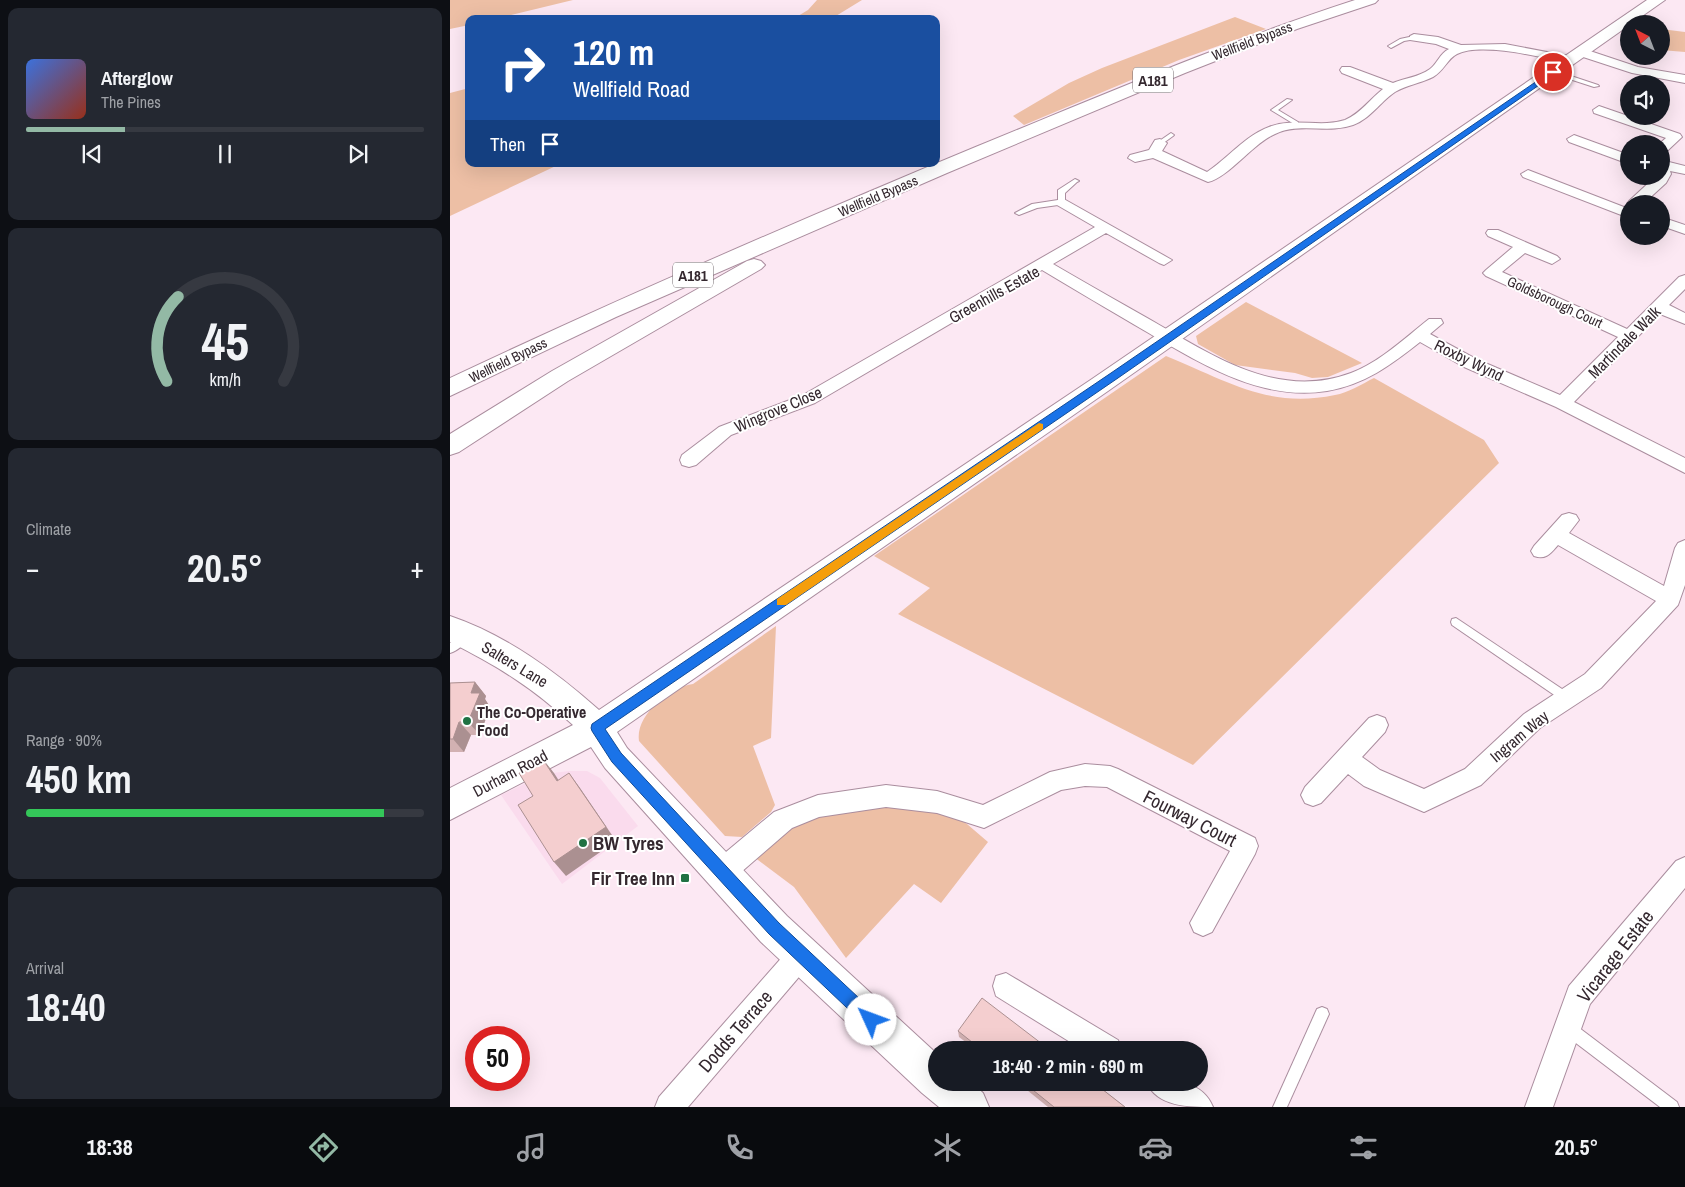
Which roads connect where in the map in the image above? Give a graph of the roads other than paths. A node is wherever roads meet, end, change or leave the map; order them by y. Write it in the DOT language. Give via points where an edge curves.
graph roads {
  1 [pos="1370,0"];
  2 [pos="1657,0"];
  3 [pos="1414,38"];
  4 [pos="1391,46"];
  5 [pos="1457,48"];
  6 [pos="1575,56"];
  7 [pos="1346,70"];
  8 [pos="1553,72"];
  9 [pos="1685,79"];
  10 [pos="1596,86"];
  11 [pos="1393,88"];
  12 [pos="1289,100"];
  13 [pos="1599,110"];
  14 [pos="1296,123"];
  15 [pos="1668,135"];
  16 [pos="1574,139"];
  17 [pos="1620,157"];
  18 [pos="1135,158"];
  19 [pos="1670,167"];
  20 [pos="940,169"];
  21 [pos="1685,170"];
  22 [pos="1528,174"];
  23 [pos="1208,178"];
  24 [pos="1075,181"];
  25 [pos="1656,185"];
  26 [pos="1191,188"];
  27 [pos="1645,195"];
  28 [pos="1062,202"];
  29 [pos="1620,207"];
  30 [pos="1019,213"];
  31 [pos="1670,224"];
  32 [pos="1106,227"];
  33 [pos="1685,230"];
  34 [pos="1493,233"];
  35 [pos="1523,247"];
  36 [pos="1552,259"];
  37 [pos="1164,260"];
  38 [pos="1042,264"];
  39 [pos="1685,280"];
  40 [pos="1659,307"];
  41 [pos="1685,318"];
  42 [pos="1435,323"];
  43 [pos="1419,335"];
  44 [pos="1629,336"];
  45 [pos="1169,338"];
  46 [pos="897,350"];
  47 [pos="450,388"];
  48 [pos="1562,403"];
  49 [pos="450,446"];
  50 [pos="689,460"];
  51 [pos="1685,466"];
  52 [pos="1569,520"];
  53 [pos="1556,535"];
  54 [pos="1685,548"];
  55 [pos="1541,551"];
  56 [pos="1671,599"];
  57 [pos="1456,622"];
  58 [pos="455,637"];
  59 [pos="1567,698"];
  60 [pos="1377,725"];
  61 [pos="597,728"];
  62 [pos="1346,759"];
  63 [pos="1313,795"];
  64 [pos="450,805"];
  65 [pos="1685,869"];
  66 [pos="723,871"];
  67 [pos="1203,923"];
  68 [pos="801,955"];
  69 [pos="1006,986"];
  70 [pos="1322,1014"];
  71 [pos="1568,1028"];
  72 [pos="1094,1041"];
  73 [pos="928,1072"];
  74 [pos="951,1091"];
  75 [pos="1174,1091"];
  76 [pos="669,1107"];
  77 [pos="969,1107"];
  78 [pos="1199,1107"];
  79 [pos="1280,1107"];
  80 [pos="1539,1107"];
  81 [pos="1672,1107"];
  1 -- 20 [label="main road, Wellfield Bypass / A181" via="1179,68"];
  2 -- 6 [label="main road, Durham Road"];
  3 -- 4 [label="lane"];
  3 -- 5 [label="street" via="1433,36"];
  5 -- 6 [label="street"];
  5 -- 11 [label="street" via="1445,56 1436,71"];
  6 -- 8 [label="main road, Durham Road"];
  6 -- 9 [label="street"];
  7 -- 11 [label="street"];
  8 -- 10 [label="lane"];
  8 -- 45 [label="main road, Durham Road"];
  11 -- 14 [label="street" via="1353,122 1335,126"];
  12 -- 14 [label="lane" via="1274,110"];
  13 -- 15 [label="street"];
  14 -- 23 [label="street" via="1258,138"];
  16 -- 17 [label="street"];
  18 -- 23 [label="street" via="1162,143"];
  19 -- 21 [label="street"];
  20 -- 47 [label="main road, Wellfield Bypass / A181" via="608,312"];
  20 -- 49 [label="main road" via="742,272 560,376"];
  22 -- 29 [label="street"];
  23 -- 26 [label="street"];
  24 -- 28 [label="lane" via="1061,192"];
  25 -- 27 [label="street"];
  28 -- 30 [label="lane" via="1035,206"];
  28 -- 32 [label="street"];
  31 -- 33 [label="street"];
  32 -- 37 [label="street"];
  32 -- 38 [label="street"];
  34 -- 35 [label="street"];
  35 -- 36 [label="street"];
  35 -- 44 [label="street, Goldsborough Court" via="1491,273"];
  38 -- 45 [label="street, Greenhills Estate"];
  38 -- 46 [label="street, Greenhills Estate"];
  39 -- 40 [label="street, Martindale Walk"];
  40 -- 41 [label="street"];
  40 -- 44 [label="street, Martindale Walk"];
  42 -- 43 [label="street"];
  43 -- 45 [label="street, Roxby Wynd" via="1357,377 1297,388 1257,382 1228,371"];
  43 -- 48 [label="street, Roxby Wynd"];
  44 -- 48 [label="street, Martindale Walk"];
  45 -- 61 [label="main road, Durham Road"];
  46 -- 50 [label="street, Wingrove Close" via="809,399 725,431"];
  48 -- 51 [label="street, Roxby Wynd"];
  52 -- 53 [label="street"];
  53 -- 55 [label="street"];
  53 -- 56 [label="street"];
  54 -- 56 [label="street, Ingram Way"];
  56 -- 59 [label="street, Ingram Way" via="1593,681"];
  57 -- 59 [label="lane"];
  58 -- 61 [label="main road, Salters Lane" via="511,659 553,688"];
  59 -- 62 [label="street, Ingram Way" via="1532,721 1473,777 1424,801 1372,778"];
  60 -- 62 [label="street"];
  61 -- 64 [label="main road, Durham Road"];
  61 -- 66 [label="main road, Salters Lane" via="616,758"];
  62 -- 63 [label="street"];
  65 -- 71 [label="street, Vicarage Estate" via="1579,996"];
  66 -- 67 [label="street, Fourway Court" via="783,820 818,806 886,796 937,802 984,817 1058,780 1084,775 1110,777 1246,846"];
  66 -- 68 [label="main road, Salters Lane"];
  68 -- 73 [label="main road, Salters Lane"];
  68 -- 76 [label="street, Dodds Terrace"];
  69 -- 72 [label="street"];
  70 -- 79 [label="lane"];
  71 -- 80 [label="street, Vicarage Estate"];
  71 -- 81 [label="lane"];
  74 -- 77 [label="main road"];
  75 -- 78 [label="street"];
}
